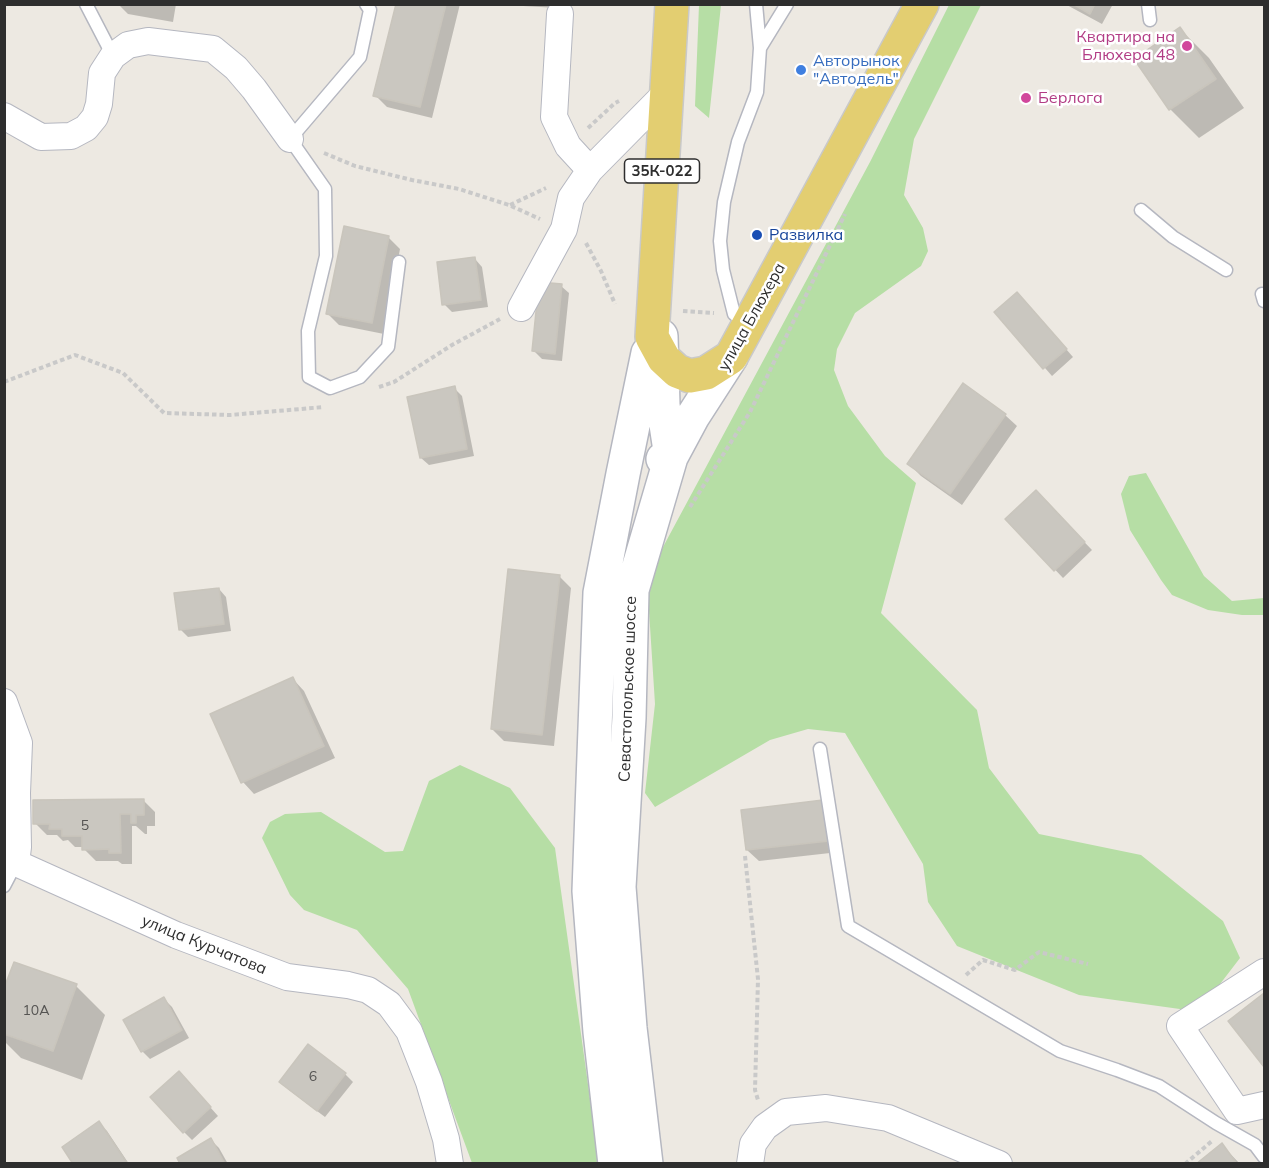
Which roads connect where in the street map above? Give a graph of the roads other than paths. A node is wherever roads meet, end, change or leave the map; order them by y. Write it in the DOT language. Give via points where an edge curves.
graph roads {
  1 [pos="86,4"];
  2 [pos="366,4"];
  3 [pos="672,4"];
  4 [pos="682,4"];
  5 [pos="756,4"];
  6 [pos="787,4"];
  7 [pos="922,4"];
  8 [pos="1148,4"];
  9 [pos="560,14"];
  10 [pos="1149,20"];
  11 [pos="760,48"];
  12 [pos="113,56"];
  13 [pos="666,93"];
  14 [pos="4,116"];
  15 [pos="290,138"];
  16 [pos="590,170"];
  17 [pos="1141,210"];
  18 [pos="399,262"];
  19 [pos="1226,270"];
  20 [pos="520,308"];
  21 [pos="659,334"];
  22 [pos="738,334"];
  23 [pos="671,456"];
  24 [pos="623,474"];
  25 [pos="4,702"];
  26 [pos="820,749"];
  27 [pos="16,863"];
  28 [pos="4,886"];
  29 [pos="1264,972"];
  30 [pos="1264,1106"];
  31 [pos="1260,1145"];
  32 [pos="1264,1157"];
  33 [pos="450,1164"];
  34 [pos="615,1164"];
  35 [pos="646,1164"];
  36 [pos="750,1164"];
  37 [pos="999,1164"];
  1 -- 12 [label="lane"];
  2 -- 15 [label="lane" via="370,9 360,57"];
  3 -- 13 [label="main road, Севастопольское шоссе / 35К-022"];
  4 -- 21 [label="main road, Севастопольское шоссе / 35К-022"];
  5 -- 11 [label="lane"];
  6 -- 11 [label="lane"];
  7 -- 22 [label="main road, улица Блюхера"];
  8 -- 10 [label="lane"];
  9 -- 16 [label="street" via="554,117 568,146"];
  11 -- 22 [label="lane" via="757,92 736,152 720,241"];
  12 -- 14 [label="street" via="102,73 95,117 86,128 71,136 41,137"];
  12 -- 15 [label="street" via="128,45 148,41 213,49 236,68"];
  13 -- 16 [label="street"];
  13 -- 21 [label="main road, Севастопольское шоссе / 35К-022"];
  15 -- 18 [label="lane" via="325,189 326,256 308,331 309,376 330,388 360,377 388,347"];
  16 -- 20 [label="street" via="571,198 564,229"];
  17 -- 19 [label="lane" via="1173,237"];
  21 -- 22 [label="main road" via="664,359 690,376 706,373"];
  21 -- 23 [label="main road, Севастопольское шоссе / 35К-022"];
  21 -- 24 [label="main road, Севастопольское шоссе / 35К-022"];
  22 -- 23 [label="main road, улица Блюхера"];
  23 -- 24 [label="main road"];
  23 -- 35 [label="main road, Севастопольское шоссе / 35К-022" via="632,590 619,887"];
  24 -- 34 [label="main road, Севастопольское шоссе / 35К-022" via="600,593 589,891"];
  25 -- 27 [label="street" via="19,743"];
  26 -- 31 [label="lane" via="848,926 1060,1051 1160,1086 1226,1129"];
  27 -- 28 [label="lane"];
  27 -- 33 [label="street, улица Курчатова" via="176,935 276,974 368,990 389,1004 409,1031 429,1082"];
  29 -- 30 [label="street" via="1180,1026 1237,1111"];
  31 -- 32 [label="lane"];
  36 -- 37 [label="street" via="753,1144 765,1127 786,1112 826,1108 888,1118"];
}
